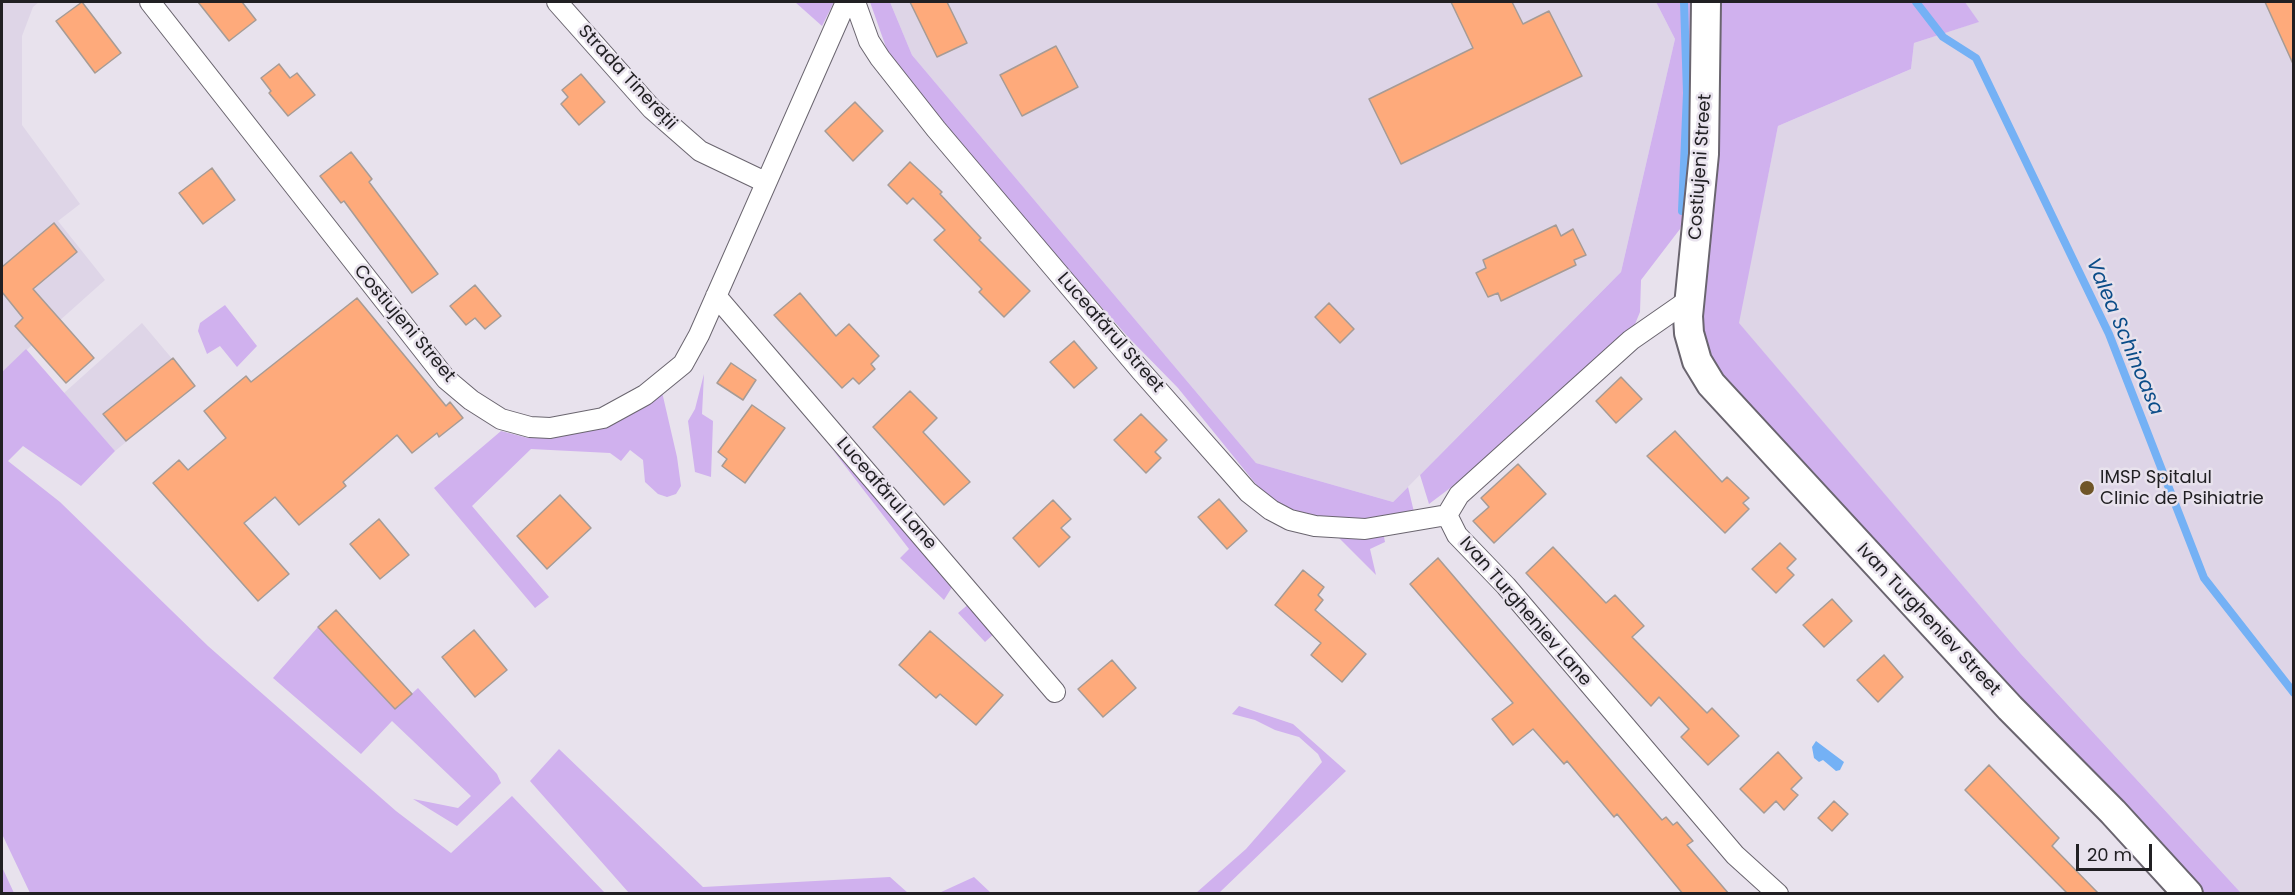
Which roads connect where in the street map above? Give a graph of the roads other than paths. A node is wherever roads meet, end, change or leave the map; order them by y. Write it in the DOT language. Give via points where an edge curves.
graph roads {
  1 [pos="150,2"];
  2 [pos="557,2"];
  3 [pos="846,2"];
  4 [pos="855,2"];
  5 [pos="1706,2"];
  6 [pos="765,182"];
  7 [pos="716,296"];
  8 [pos="1690,298"];
  9 [pos="1689,333"];
  10 [pos="1447,515"];
  11 [pos="1055,692"];
  12 [pos="1778,894"];
  13 [pos="2188,894"];
  1 -- 7 [label="street, Costiujeni Street" via="446,379 501,419 550,428 603,418 645,395 683,364"];
  2 -- 6 [label="street, Strada Tinereții" via="652,109 699,151"];
  3 -- 6 [label="street, Costiujeni Street"];
  4 -- 10 [label="street, Luceafărul Street" via="874,50 922,111 1248,492 1280,515 1315,526 1365,529"];
  5 -- 8 [label="street, Costiujeni Street" via="1704,154"];
  6 -- 7 [label="street, Costiujeni Street"];
  7 -- 11 [label="street, Luceafărul Lane"];
  8 -- 9 [label="street, Costiujeni Street"];
  8 -- 10 [label="street" via="1631,340 1459,495"];
  9 -- 13 [label="street, Ivan Turgheniev Street" via="1697,362 1711,384 2002,700"];
  10 -- 12 [label="street, Ivan Turgheniev Lane" via="1457,535 1506,586 1735,855"];
}
